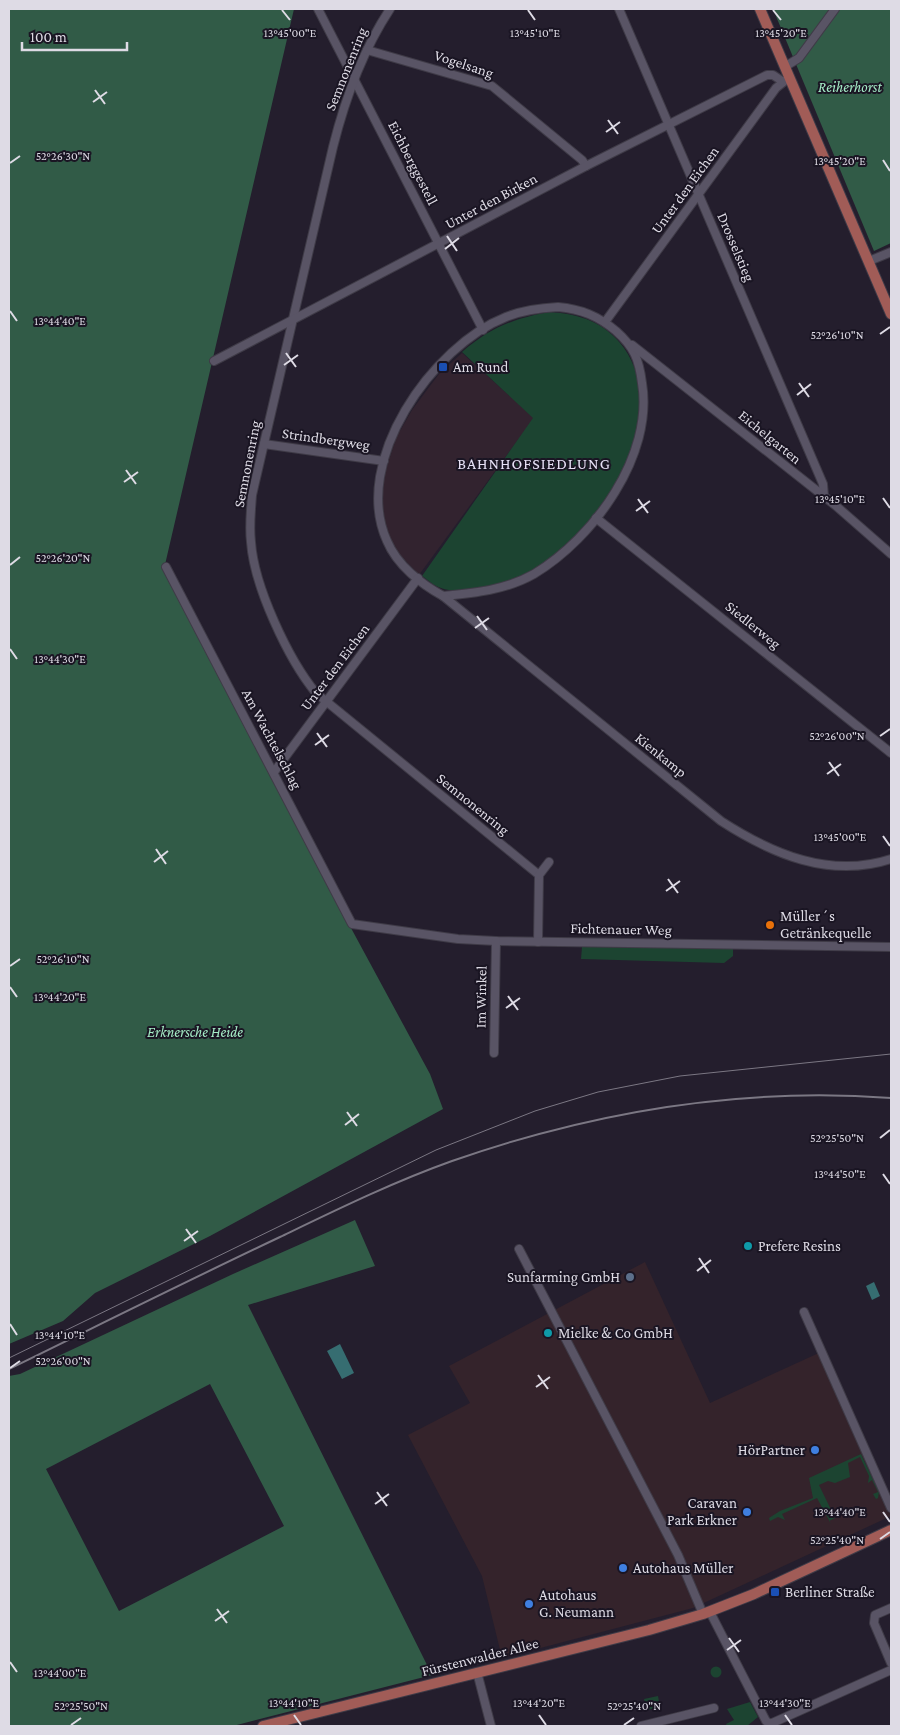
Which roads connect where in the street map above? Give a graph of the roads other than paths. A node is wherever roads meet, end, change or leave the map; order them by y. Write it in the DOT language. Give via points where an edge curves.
graph roads {
  1 [pos="318,9"];
  2 [pos="390,9"];
  3 [pos="620,9"];
  4 [pos="760,9"];
  5 [pos="835,9"];
  6 [pos="367,50"];
  7 [pos="786,66"];
  8 [pos="786,79"];
  9 [pos="354,80"];
  10 [pos="669,125"];
  11 [pos="586,166"];
  12 [pos="699,194"];
  13 [pos="439,244"];
  14 [pos="891,252"];
  15 [pos="869,261"];
  16 [pos="891,314"];
  17 [pos="292,320"];
  18 [pos="605,322"];
  19 [pos="483,330"];
  20 [pos="630,343"];
  21 [pos="214,361"];
  22 [pos="264,444"];
  23 [pos="384,462"];
  24 [pos="824,496"];
  25 [pos="596,518"];
  26 [pos="891,554"];
  27 [pos="166,567"];
  28 [pos="418,578"];
  29 [pos="443,596"];
  30 [pos="326,703"];
  31 [pos="891,753"];
  32 [pos="274,772"];
  33 [pos="891,859"];
  34 [pos="549,862"];
  35 [pos="539,875"];
  36 [pos="352,924"];
  37 [pos="496,942"];
  38 [pos="538,942"];
  39 [pos="891,947"];
  40 [pos="494,1053"];
  41 [pos="519,1249"];
  42 [pos="804,1312"];
  43 [pos="891,1508"];
  44 [pos="891,1530"];
  45 [pos="891,1608"];
  46 [pos="706,1613"];
  47 [pos="891,1663"];
  48 [pos="891,1670"];
  49 [pos="477,1672"];
  50 [pos="714,1708"];
  51 [pos="263,1726"];
  52 [pos="491,1726"];
  53 [pos="641,1726"];
  1 -- 9 [label="street, Eichberggestell"];
  2 -- 6 [label="street, Semnonenring"];
  3 -- 10 [label="street, Drosselstieg"];
  4 -- 7 [label="main road"];
  5 -- 7 [label="street" via="799,58"];
  6 -- 9 [label="street, Semnonenring"];
  6 -- 11 [label="street, Vogelsang" via="492,86"];
  7 -- 8 [label="main road"];
  8 -- 10 [label="street, Unter den Birken" via="766,75"];
  8 -- 12 [label="street, Unter den Eichen"];
  8 -- 15 [label="main road"];
  9 -- 13 [label="street, Eichberggestell"];
  9 -- 17 [label="street, Semnonenring" via="334,143"];
  10 -- 11 [label="street, Unter den Birken"];
  10 -- 12 [label="street, Drosselstieg"];
  11 -- 13 [label="street, Unter den Birken"];
  12 -- 18 [label="street, Unter den Eichen"];
  12 -- 24 [label="street, Drosselstieg" via="823,484"];
  13 -- 17 [label="street, Unter den Birken"];
  13 -- 19 [label="street, Eichberggestell"];
  14 -- 15 [label="street"];
  15 -- 16 [label="main road"];
  17 -- 21 [label="street, Unter den Birken"];
  17 -- 22 [label="street, Semnonenring"];
  18 -- 19 [label="street" via="575,309 539,308 504,317"];
  18 -- 20 [label="street"];
  19 -- 23 [label="street" via="440,364 419,391 397,425"];
  20 -- 24 [label="street, Eichelgarten"];
  20 -- 25 [label="street" via="644,394 641,426 626,470"];
  22 -- 23 [label="street, Strindbergweg"];
  22 -- 30 [label="street, Semnonenring" via="252,495 253,561 293,662"];
  23 -- 28 [label="street" via="379,495 382,526 393,553"];
  24 -- 26 [label="street, Eichelgarten"];
  25 -- 29 [label="street" via="550,563 518,582 492,590"];
  25 -- 31 [label="street, Siedlerweg"];
  27 -- 32 [label="street, Am Wachtelschlag"];
  28 -- 29 [label="street"];
  28 -- 30 [label="street, Unter den Eichen"];
  29 -- 33 [label="street, Kienkamp" via="721,821 749,839 827,866 866,866"];
  30 -- 32 [label="street, Unter den Eichen"];
  30 -- 35 [label="street, Semnonenring"];
  32 -- 36 [label="street, Am Wachtelschlag"];
  34 -- 35 [label="street"];
  35 -- 38 [label="street"];
  36 -- 37 [label="street, Fichtenauer Weg"];
  37 -- 38 [label="street, Fichtenauer Weg"];
  37 -- 40 [label="street, Im Winkel"];
  38 -- 39 [label="street, Fichtenauer Weg"];
  41 -- 46 [label="street"];
  42 -- 43 [label="street"];
  44 -- 46 [label="main road" via="762,1591"];
  45 -- 47 [label="street" via="876,1615 874,1623"];
  46 -- 48 [label="street" via="770,1724"];
  46 -- 49 [label="main road, Fürstenwalder Allee"];
  49 -- 51 [label="main road, Fürstenwalder Allee"];
  49 -- 52 [label="street"];
  50 -- 53 [label="street"];
}
